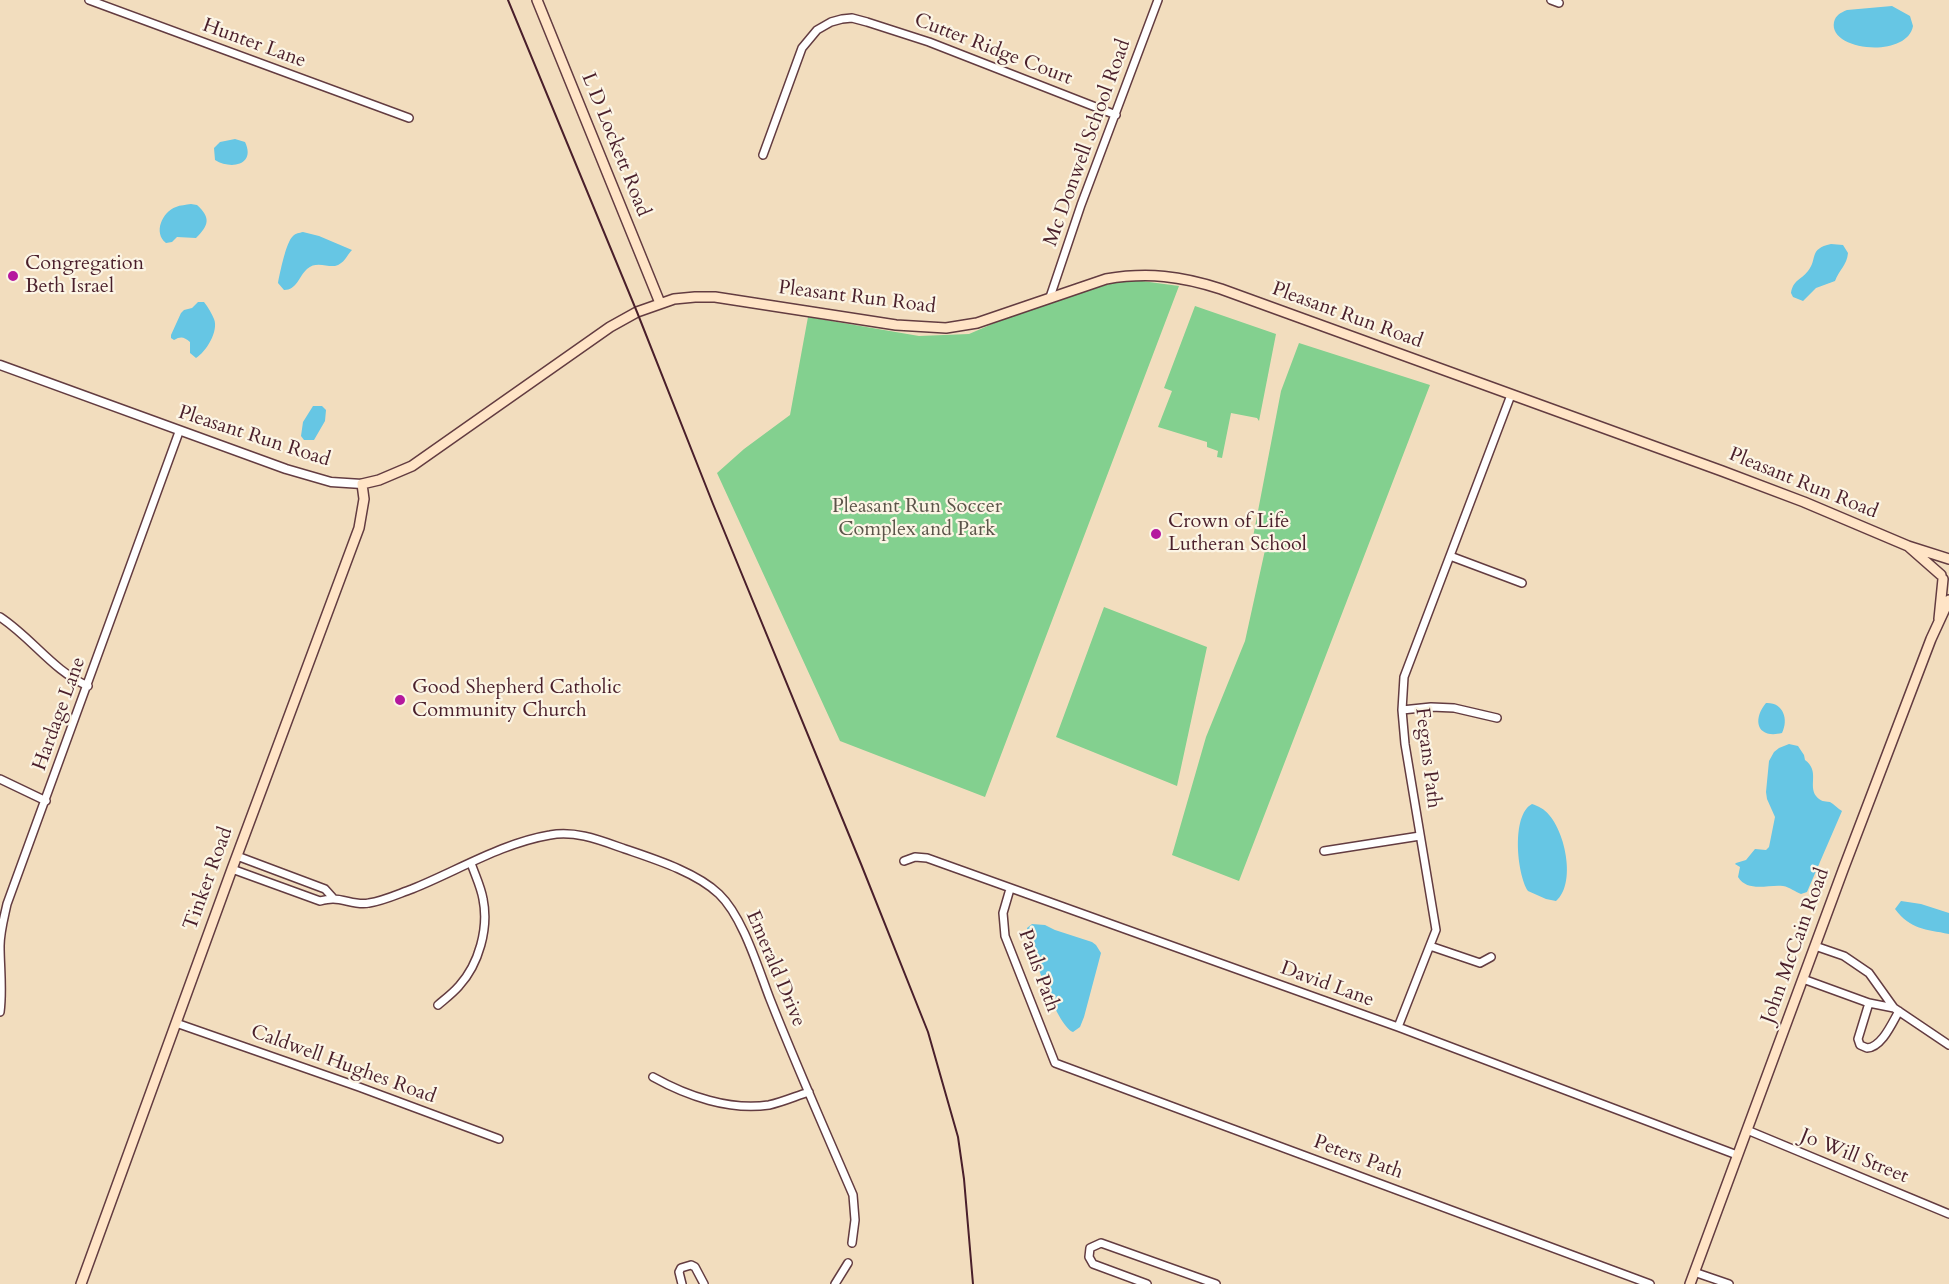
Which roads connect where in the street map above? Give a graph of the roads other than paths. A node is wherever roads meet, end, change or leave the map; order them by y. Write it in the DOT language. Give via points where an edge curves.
graph roads {
  1 [pos="89,0"];
  2 [pos="537,0"];
  3 [pos="1158,0"];
  4 [pos="1116,115"];
  5 [pos="409,118"];
  6 [pos="763,155"];
  7 [pos="1050,297"];
  8 [pos="660,303"];
  9 [pos="0,365"];
  10 [pos="1510,395"];
  11 [pos="179,432"];
  12 [pos="362,484"];
  13 [pos="1908,546"];
  14 [pos="1450,556"];
  15 [pos="1949,559"];
  16 [pos="1931,567"];
  17 [pos="1522,583"];
  18 [pos="1943,583"];
  19 [pos="1949,600"];
  20 [pos="0,617"];
  21 [pos="1939,621"];
  22 [pos="88,686"];
  23 [pos="1402,710"];
  24 [pos="1497,718"];
  25 [pos="0,779"];
  26 [pos="46,801"];
  27 [pos="1420,836"];
  28 [pos="1324,851"];
  29 [pos="237,856"];
  30 [pos="904,861"];
  31 [pos="471,863"];
  32 [pos="232,869"];
  33 [pos="1010,889"];
  34 [pos="334,899"];
  35 [pos="1,928"];
  36 [pos="1430,946"];
  37 [pos="1815,946"];
  38 [pos="1491,957"];
  39 [pos="1803,979"];
  40 [pos="1869,1003"];
  41 [pos="438,1005"];
  42 [pos="1897,1010"];
  43 [pos="0,1012"];
  44 [pos="176,1023"];
  45 [pos="1398,1027"];
  46 [pos="1949,1045"];
  47 [pos="1055,1063"];
  48 [pos="653,1077"];
  49 [pos="809,1092"];
  50 [pos="1747,1130"];
  51 [pos="499,1139"];
  52 [pos="1737,1155"];
  53 [pos="1949,1214"];
  54 [pos="852,1243"];
  55 [pos="848,1263"];
  56 [pos="1694,1272"];
  57 [pos="81,1284"];
  58 [pos="682,1284"];
  59 [pos="704,1284"];
  60 [pos="835,1284"];
  61 [pos="1147,1284"];
  62 [pos="1216,1284"];
  63 [pos="1650,1284"];
  64 [pos="1690,1284"];
  65 [pos="1729,1284"];
  1 -- 5 [label="street, Hunter Lane"];
  2 -- 8 [label="main road, L D Lockett Road"];
  3 -- 4 [label="street, Mc Donwell School Road"];
  4 -- 6 [label="street, Cutter Ridge Court" via="929,42 852,18 842,19 817,30 802,48"];
  4 -- 7 [label="street, Mc Donwell School Road"];
  7 -- 8 [label="main road, Pleasant Run Road" via="977,323 946,328 896,326 715,297"];
  7 -- 10 [label="main road, Pleasant Run Road" via="1124,276 1188,279"];
  8 -- 12 [label="main road, Pleasant Run Road" via="610,327 412,466"];
  9 -- 11 [label="street, Pleasant Run Road"];
  10 -- 13 [label="main road, Pleasant Run Road" via="1769,489"];
  10 -- 14 [label="street, Fegans Path"];
  11 -- 12 [label="street, Pleasant Run Road" via="331,482"];
  11 -- 22 [label="street, Hardage Lane"];
  12 -- 29 [label="main road, Tinker Road" via="364,499 359,528"];
  13 -- 15 [label="main road, Pleasant Run Road"];
  13 -- 16 [label="main road, Pleasant Run Road"];
  14 -- 17 [label="street"];
  14 -- 23 [label="street, Fegans Path" via="1404,676"];
  15 -- 18 [label="main road" via="1942,567"];
  16 -- 18 [label="main road, Pleasant Run Road"];
  16 -- 18 [label="main road"];
  18 -- 21 [label="main road, John McCain Road"];
  19 -- 21 [label="main road, John McCain Road"];
  20 -- 22 [label="street" via="75,681"];
  21 -- 37 [label="main road, John McCain Road"];
  22 -- 26 [label="street, Hardage Lane"];
  23 -- 24 [label="street" via="1454,708"];
  23 -- 27 [label="street, Fegans Path"];
  25 -- 26 [label="street"];
  26 -- 35 [label="street, Hardage Lane"];
  27 -- 28 [label="street"];
  27 -- 36 [label="street, Fegans Path" via="1436,930"];
  29 -- 32 [label="main road, Tinker Road"];
  29 -- 34 [label="street, Emerald Drive" via="325,889"];
  30 -- 33 [label="street, David Lane" via="927,858"];
  31 -- 34 [label="street, Emerald Drive" via="368,904"];
  31 -- 41 [label="street" via="483,898 485,924 481,942 459,986"];
  31 -- 49 [label="street, Emerald Drive" via="518,842 563,834 613,845 699,879 717,892 735,917"];
  32 -- 34 [label="street, Emerald Drive" via="320,901"];
  32 -- 44 [label="main road, Tinker Road"];
  33 -- 45 [label="street, David Lane"];
  33 -- 47 [label="street, Pauls Path" via="1003,913 1005,936"];
  35 -- 43 [label="street, Hardage Lane"];
  36 -- 38 [label="street" via="1480,963"];
  36 -- 45 [label="street, Fegans Path"];
  37 -- 39 [label="main road, John McCain Road"];
  37 -- 42 [label="street" via="1844,957 1869,973"];
  39 -- 40 [label="street"];
  39 -- 50 [label="main road, John McCain Road"];
  40 -- 42 [label="street"];
  40 -- 42 [label="street" via="1858,1039 1867,1048 1880,1041"];
  42 -- 46 [label="street"];
  44 -- 51 [label="street, Caldwell Hughes Road"];
  44 -- 57 [label="main road, Tinker Road"];
  45 -- 52 [label="street, David Lane"];
  47 -- 63 [label="street, Peters Path"];
  48 -- 49 [label="street" via="671,1087 729,1104 769,1104"];
  49 -- 54 [label="street, Emerald Drive" via="853,1195"];
  50 -- 52 [label="main road, John McCain Road"];
  50 -- 53 [label="street, Jo Will Street"];
  52 -- 56 [label="main road, John McCain Road"];
  55 -- 60 [label="street"];
  56 -- 64 [label="main road, John McCain Road"];
  56 -- 65 [label="street"];
  58 -- 59 [label="street" via="679,1272 691,1265"];
  61 -- 62 [label="street" via="1093,1264 1090,1248 1101,1243"];
}
